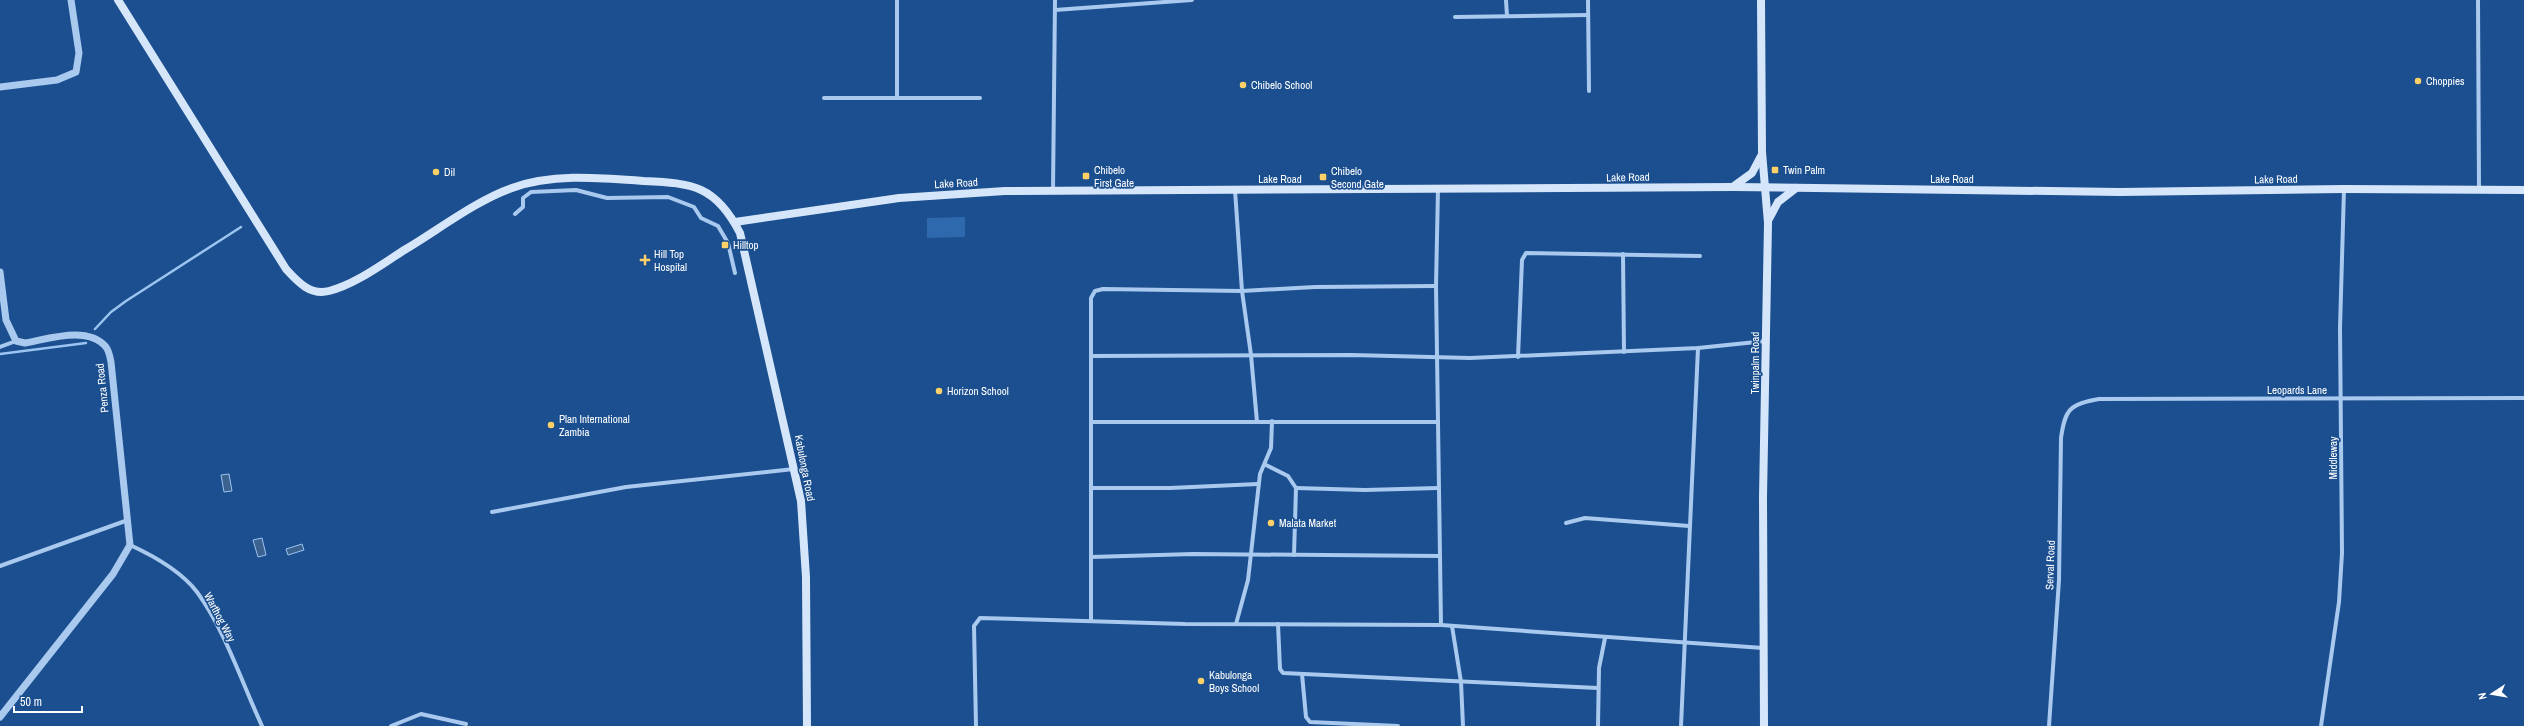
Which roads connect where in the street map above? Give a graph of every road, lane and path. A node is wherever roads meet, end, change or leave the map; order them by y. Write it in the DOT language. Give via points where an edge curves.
graph roads {
  1 [pos="71,0"];
  2 [pos="118,0"];
  3 [pos="897,0"];
  4 [pos="1055,0"];
  5 [pos="1178,0"];
  6 [pos="1192,0"];
  7 [pos="1506,0"];
  8 [pos="1588,0"];
  9 [pos="1761,0"];
  10 [pos="2478,0"];
  11 [pos="1055,10"];
  12 [pos="1588,15"];
  13 [pos="1506,16"];
  14 [pos="1455,17"];
  15 [pos="0,87"];
  16 [pos="1589,91"];
  17 [pos="897,97"];
  18 [pos="824,98"];
  19 [pos="980,98"];
  20 [pos="1762,152"];
  21 [pos="1733,187"];
  22 [pos="1797,187"];
  23 [pos="1765,188"];
  24 [pos="1438,189"];
  25 [pos="2344,189"];
  26 [pos="1235,190"];
  27 [pos="2479,190"];
  28 [pos="2524,190"];
  29 [pos="1053,191"];
  30 [pos="516,214"];
  31 [pos="735,222"];
  32 [pos="1768,223"];
  33 [pos="1623,254"];
  34 [pos="1700,256"];
  35 [pos="0,272"];
  36 [pos="735,273"];
  37 [pos="1436,286"];
  38 [pos="1242,291"];
  39 [pos="16,341"];
  40 [pos="1766,341"];
  41 [pos="0,347"];
  42 [pos="1698,348"];
  43 [pos="1624,352"];
  44 [pos="1251,355"];
  45 [pos="1091,356"];
  46 [pos="1437,356"];
  47 [pos="1518,357"];
  48 [pos="2524,398"];
  49 [pos="2342,399"];
  50 [pos="2072,407"];
  51 [pos="1272,421"];
  52 [pos="1091,422"];
  53 [pos="1257,422"];
  54 [pos="1438,422"];
  55 [pos="1266,465"];
  56 [pos="795,469"];
  57 [pos="1258,484"];
  58 [pos="1091,488"];
  59 [pos="1296,488"];
  60 [pos="1438,488"];
  61 [pos="492,512"];
  62 [pos="128,520"];
  63 [pos="1566,523"];
  64 [pos="1690,526"];
  65 [pos="130,545"];
  66 [pos="1252,554"];
  67 [pos="1294,555"];
  68 [pos="1091,556"];
  69 [pos="1440,556"];
  70 [pos="0,566"];
  71 [pos="1091,621"];
  72 [pos="1236,624"];
  73 [pos="1278,624"];
  74 [pos="1441,625"];
  75 [pos="1452,626"];
  76 [pos="1605,638"];
  77 [pos="1685,643"];
  78 [pos="1764,648"];
  79 [pos="1302,674"];
  80 [pos="1461,682"];
  81 [pos="1598,688"];
  82 [pos="0,717"];
  83 [pos="466,724"];
  84 [pos="262,726"];
  85 [pos="392,726"];
  86 [pos="807,726"];
  87 [pos="976,726"];
  88 [pos="1398,726"];
  89 [pos="1463,726"];
  90 [pos="1598,726"];
  91 [pos="1681,726"];
  92 [pos="1764,726"];
  93 [pos="2049,726"];
  94 [pos="2321,726"];
  1 -- 15 [label="street" via="79,53 76,72 57,80"];
  2 -- 31 [label="main road" via="286,269 300,284 313,291 328,291 357,278 494,195 533,183 566,179 616,179 691,185 710,194"];
  3 -- 17 [label="street"];
  4 -- 11 [label="street"];
  5 -- 6 [label="street"];
  5 -- 11 [label="street"];
  7 -- 13 [label="street"];
  8 -- 12 [label="street"];
  9 -- 20 [label="main road, Twinpalm Road"];
  10 -- 27 [label="street"];
  11 -- 29 [label="street"];
  12 -- 13 [label="street"];
  12 -- 16 [label="street"];
  13 -- 14 [label="street"];
  17 -- 18 [label="street"];
  17 -- 19 [label="street"];
  20 -- 21 [label="main road" via="1752,173"];
  20 -- 23 [label="main road, Twinpalm Road"];
  21 -- 23 [label="main road, Lake Road"];
  21 -- 24 [label="main road, Lake Road"];
  22 -- 23 [label="main road, Lake Road"];
  22 -- 25 [label="main road, Lake Road" via="2105,192"];
  22 -- 32 [label="main road" via="1778,202"];
  23 -- 32 [label="main road, Twinpalm Road"];
  24 -- 26 [label="main road, Lake Road"];
  24 -- 37 [label="street"];
  25 -- 27 [label="main road, Lake Road"];
  25 -- 49 [label="street, Middleway" via="2340,328"];
  26 -- 29 [label="main road, Lake Road"];
  26 -- 38 [label="street"];
  27 -- 28 [label="main road, Lake Road"];
  29 -- 31 [label="main road, Lake Road" via="953,193 900,198"];
  30 -- 36 [label="street" via="523,207 523,198 531,192 576,190 607,198 668,197 694,207 701,218 718,226 728,242"];
  31 -- 56 [label="main road, Kabulonga Road" via="745,250"];
  32 -- 40 [label="main road, Twinpalm Road"];
  33 -- 34 [label="street"];
  33 -- 43 [label="street"];
  33 -- 47 [label="street" via="1523,255"];
  35 -- 39 [label="street" via="6,320"];
  37 -- 38 [label="street" via="1314,286"];
  37 -- 46 [label="street"];
  38 -- 44 [label="street"];
  38 -- 45 [label="street" via="1098,289 1091,298"];
  39 -- 41 [label="street"];
  39 -- 62 [label="street, Penza Road" via="25,343 88,336 107,348 111,362"];
  40 -- 42 [label="street"];
  40 -- 78 [label="main road, Twinpalm Road"];
  42 -- 43 [label="street"];
  42 -- 64 [label="street"];
  43 -- 47 [label="street"];
  44 -- 45 [label="street"];
  44 -- 46 [label="street"];
  44 -- 53 [label="street"];
  45 -- 52 [label="street"];
  46 -- 47 [label="street"];
  46 -- 54 [label="street"];
  48 -- 49 [label="street, Leopards Lane"];
  49 -- 50 [label="street, Leopards Lane" via="2099,399"];
  49 -- 94 [label="street, Middleway" via="2342,553 2339,595"];
  50 -- 93 [label="street, Serval Road" via="2064,417 2061,438 2059,580"];
  51 -- 53 [label="street"];
  51 -- 54 [label="street"];
  51 -- 55 [label="street" via="1272,448"];
  52 -- 53 [label="street"];
  52 -- 58 [label="street"];
  54 -- 60 [label="street"];
  55 -- 57 [label="street"];
  55 -- 59 [label="street" via="1288,476"];
  56 -- 61 [label="street" via="626,487"];
  56 -- 86 [label="main road, Kabulonga Road" via="801,501 806,577"];
  57 -- 58 [label="street"];
  57 -- 66 [label="street"];
  58 -- 68 [label="street"];
  59 -- 60 [label="street"];
  59 -- 67 [label="street"];
  60 -- 69 [label="street"];
  62 -- 65 [label="street, Penza Road"];
  62 -- 70 [label="street"];
  63 -- 64 [label="street" via="1585,518"];
  64 -- 77 [label="street"];
  65 -- 82 [label="street" via="113,574"];
  65 -- 84 [label="street, Warthog Way" via="169,567 196,591 214,619"];
  66 -- 67 [label="street"];
  66 -- 68 [label="street"];
  66 -- 72 [label="street"];
  67 -- 69 [label="street"];
  68 -- 71 [label="street"];
  69 -- 74 [label="street"];
  71 -- 72 [label="street"];
  71 -- 87 [label="street" via="986,618 976,621"];
  72 -- 73 [label="street"];
  73 -- 74 [label="street"];
  73 -- 79 [label="street" via="1282,672"];
  74 -- 75 [label="street"];
  75 -- 76 [label="street"];
  75 -- 80 [label="street"];
  76 -- 77 [label="street"];
  76 -- 81 [label="street"];
  77 -- 78 [label="street"];
  77 -- 91 [label="street"];
  78 -- 92 [label="main road, Twinpalm Road"];
  79 -- 80 [label="street"];
  79 -- 88 [label="street" via="1306,717 1310,722"];
  80 -- 81 [label="street"];
  80 -- 89 [label="street"];
  81 -- 90 [label="street"];
  83 -- 85 [label="street" via="422,714"];
}
